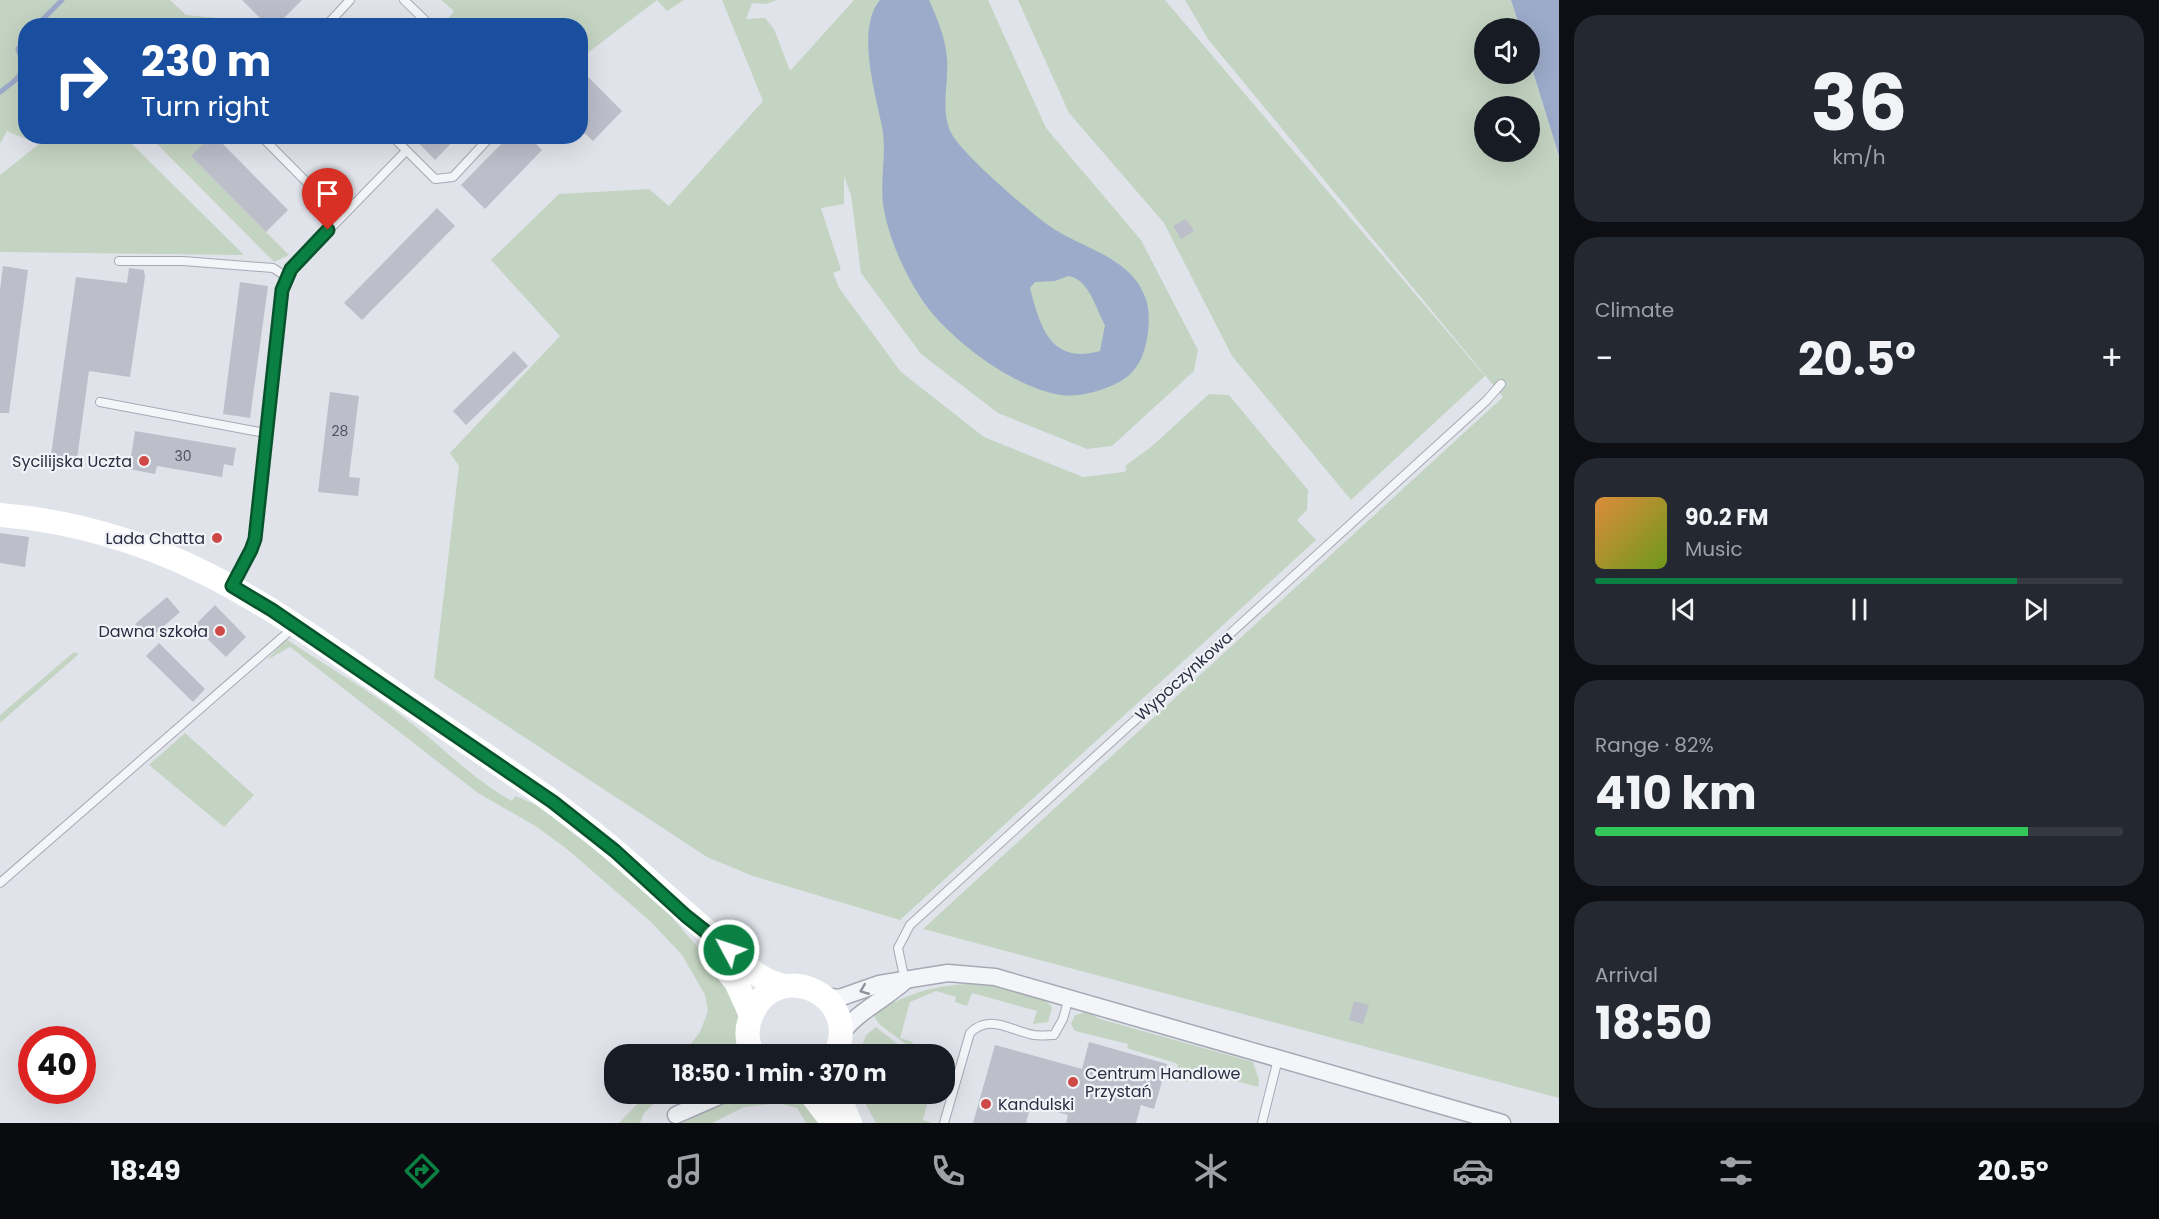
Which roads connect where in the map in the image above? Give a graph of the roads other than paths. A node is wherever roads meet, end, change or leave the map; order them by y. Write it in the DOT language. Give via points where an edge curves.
graph roads {
  1 [pos="350,0"];
  2 [pos="404,0"];
  3 [pos="333,18"];
  4 [pos="423,18"];
  5 [pos="269,144"];
  6 [pos="401,144"];
  7 [pos="484,144"];
  8 [pos="406,151"];
  9 [pos="341,217"];
  10 [pos="118,261"];
  11 [pos="287,277"];
  12 [pos="1501,384"];
  13 [pos="100,402"];
  14 [pos="265,433"];
  15 [pos="0,515"];
  16 [pos="232,586"];
  17 [pos="295,626"];
  18 [pos="0,883"];
  19 [pos="686,916"];
  20 [pos="905,981"];
  21 [pos="785,986"];
  22 [pos="824,996"];
  23 [pos="1069,997"];
  24 [pos="748,1040"];
  25 [pos="838,1044"];
  26 [pos="841,1044"];
  27 [pos="1278,1059"];
  28 [pos="687,1104"];
  29 [pos="703,1104"];
  30 [pos="819,1104"];
  31 [pos="842,1104"];
  32 [pos="671,1119"];
  33 [pos="833,1123"];
  34 [pos="849,1123"];
  35 [pos="944,1123"];
  36 [pos="1262,1123"];
  37 [pos="1502,1123"];
  1 -- 3 [label="lane"];
  2 -- 4 [label="lane"];
  5 -- 9 [label="lane"];
  6 -- 8 [label="lane"];
  7 -- 8 [label="lane" via="453,177 435,179"];
  8 -- 9 [label="lane"];
  9 -- 11 [label="lane"];
  10 -- 11 [label="lane" via="273,268"];
  11 -- 14 [label="lane" via="282,290"];
  12 -- 20 [label="lane, Wypoczynkowa" via="910,926 898,948"];
  13 -- 14 [label="lane"];
  14 -- 16 [label="lane" via="255,539"];
  15 -- 16 [label="street" via="75,526 135,542"];
  16 -- 17 [label="street"];
  17 -- 18 [label="lane"];
  17 -- 19 [label="street" via="553,802 615,851"];
  19 -- 21 [label="street" via="757,975"];
  19 -- 24 [label="street" via="746,1000"];
  20 -- 22 [label="street, one-way" via="879,984 839,998"];
  20 -- 23 [label="street" via="948,973 974,974"];
  20 -- 26 [label="street" via="864,1010"];
  21 -- 22 [label="street" via="802,986"];
  21 -- 24 [label="street" via="761,1000"];
  22 -- 25 [label="street" via="835,1009"];
  23 -- 27 [label="street"];
  23 -- 35 [label="lane" via="1054,1035 1036,1035 991,1022 978,1024 970,1033"];
  27 -- 36 [label="lane"];
  27 -- 37 [label="street"];
  28 -- 32 [label="street"];
  29 -- 32 [label="street"];
  30 -- 33 [label="street"];
  31 -- 34 [label="street"];
}
